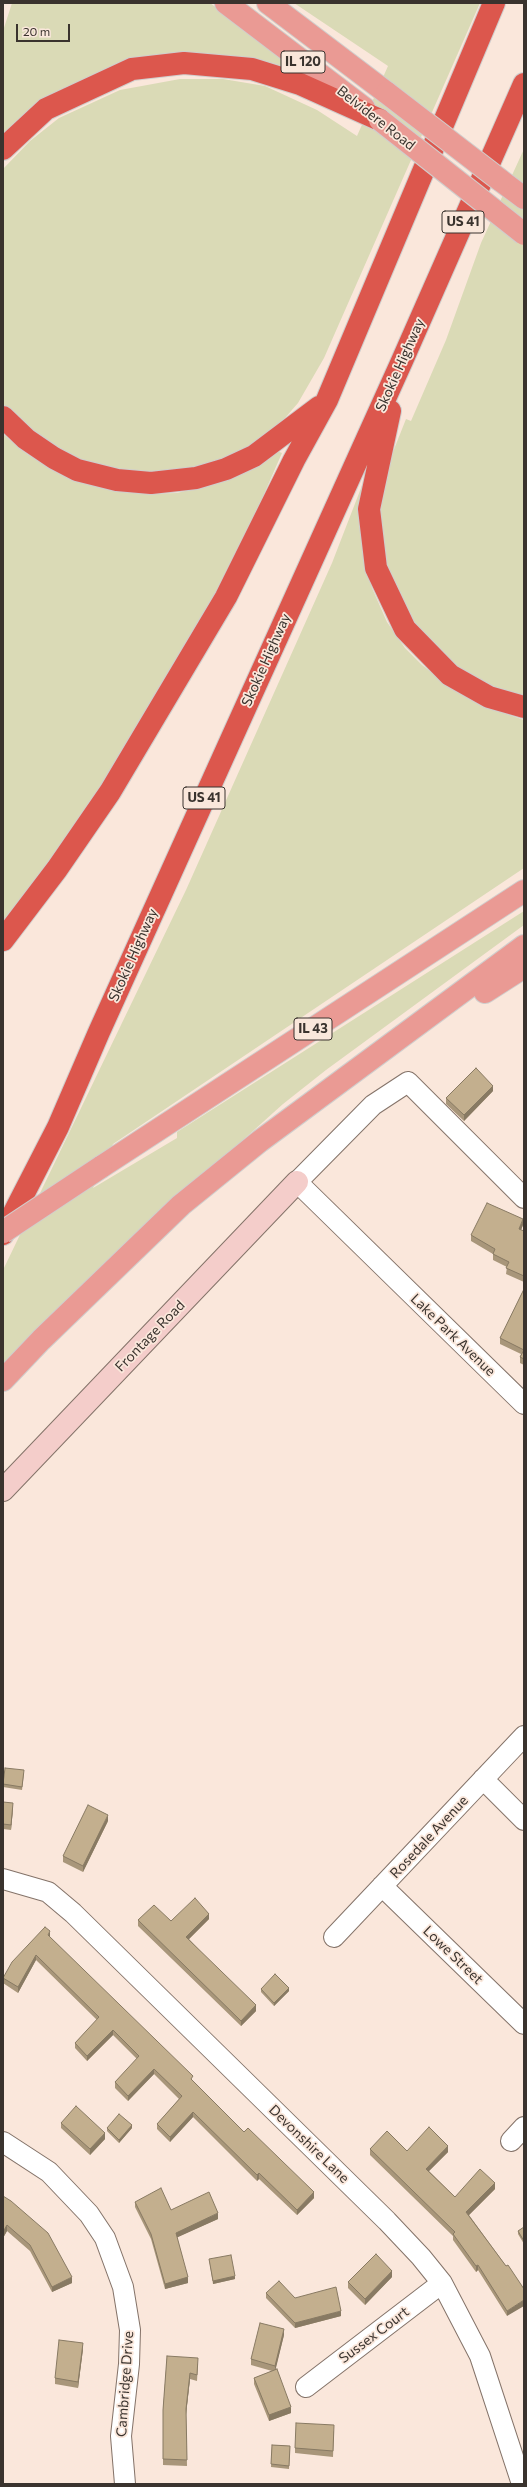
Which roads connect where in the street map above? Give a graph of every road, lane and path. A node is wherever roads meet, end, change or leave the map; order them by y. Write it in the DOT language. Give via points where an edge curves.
graph roads {
  1 [pos="226,3"];
  2 [pos="268,3"];
  3 [pos="494,3"];
  4 [pos="524,84"];
  5 [pos="380,120"];
  6 [pos="3,149"];
  7 [pos="500,180"];
  8 [pos="524,190"];
  9 [pos="524,198"];
  10 [pos="524,234"];
  11 [pos="402,361"];
  12 [pos="327,400"];
  13 [pos="3,417"];
  14 [pos="524,707"];
  15 [pos="524,890"];
  16 [pos="3,940"];
  17 [pos="524,946"];
  18 [pos="524,967"];
  19 [pos="422,1021"];
  20 [pos="297,1182"];
  21 [pos="524,1198"];
  22 [pos="3,1233"];
  23 [pos="3,1380"];
  24 [pos="524,1404"];
  25 [pos="3,1490"];
  26 [pos="524,1736"];
  27 [pos="483,1779"];
  28 [pos="524,1820"];
  29 [pos="3,1879"];
  30 [pos="382,1886"];
  31 [pos="334,1938"];
  32 [pos="524,2024"];
  33 [pos="3,2142"];
  34 [pos="442,2283"];
  35 [pos="306,2387"];
  36 [pos="125,2484"];
  37 [pos="522,2484"];
  1 -- 5 [label="main road, Belvidere Road / IL 120"];
  2 -- 7 [label="main road, Belvidere Road / IL 120, bridge"];
  3 -- 12 [label="highway"];
  4 -- 11 [label="highway, Skokie Highway / US 41"];
  5 -- 6 [label="highway" via="300,84 252,69 184,63 132,69 46,109"];
  5 -- 10 [label="main road, Belvidere Road / IL 120, bridge"];
  7 -- 8 [label="main road"];
  7 -- 9 [label="main road, Belvidere Road / IL 120"];
  11 -- 14 [label="highway" via="369,509 376,568 405,629 450,675 489,697"];
  11 -- 22 [label="highway, Skokie Highway / US 41" via="98,1032 58,1127"];
  12 -- 13 [label="highway" via="254,456 226,469 196,478 151,483 117,480 78,470 26,439"];
  12 -- 16 [label="highway" via="226,597 122,771 57,869"];
  15 -- 22 [label="main road, IL 43, bridge"];
  17 -- 19 [label="main road"];
  18 -- 19 [label="main road" via="486,992"];
  19 -- 23 [label="main road" via="242,1155 181,1205"];
  20 -- 21 [label="street" via="373,1105 408,1082"];
  20 -- 24 [label="street, Lake Park Avenue"];
  20 -- 25 [label="street, Frontage Road"];
  26 -- 27 [label="street, Rosedale Avenue"];
  27 -- 28 [label="street"];
  27 -- 30 [label="street, Rosedale Avenue"];
  29 -- 34 [label="street, Devonshire Lane" via="48,1892 73,1913 387,2221"];
  30 -- 31 [label="street, Rosedale Avenue"];
  30 -- 32 [label="street, Lowe Street"];
  33 -- 36 [label="street, Cambridge Drive" via="49,2172 89,2214 105,2238 123,2287 130,2330 121,2436"];
  34 -- 35 [label="street, Sussex Court"];
  34 -- 37 [label="street, Devonshire Lane" via="480,2356"];
}
